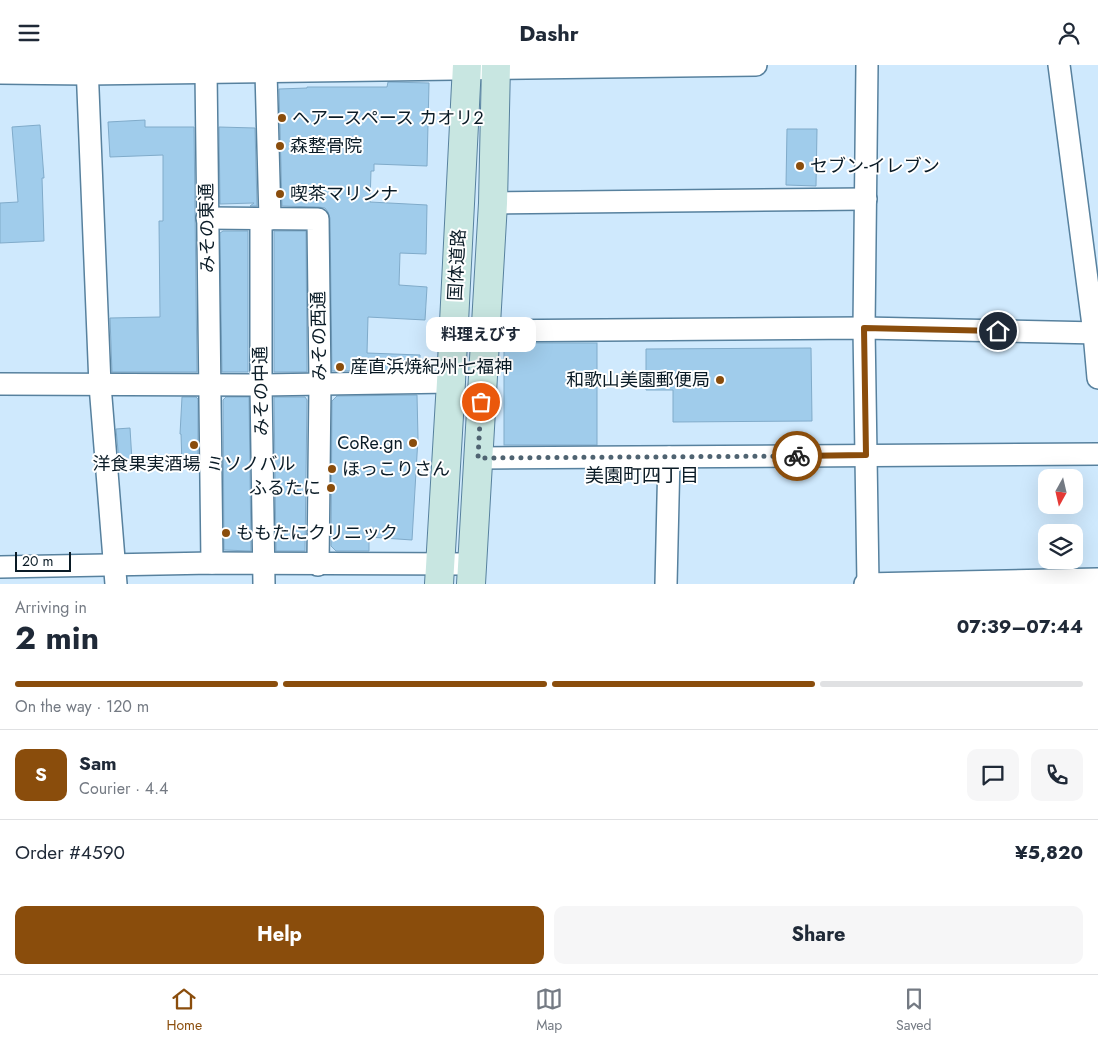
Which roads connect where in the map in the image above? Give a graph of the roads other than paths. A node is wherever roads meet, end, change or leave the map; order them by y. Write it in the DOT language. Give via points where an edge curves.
graph roads {
  1 [pos="756,65"];
  2 [pos="868,65"];
  3 [pos="1059,65"];
  4 [pos="466,67"];
  5 [pos="495,67"];
  6 [pos="329,68"];
  7 [pos="87,69"];
  8 [pos="206,71"];
  9 [pos="266,72"];
  10 [pos="0,73"];
  11 [pos="866,199"];
  12 [pos="493,203"];
  13 [pos="207,218"];
  14 [pos="265,219"];
  15 [pos="864,328"];
  16 [pos="485,331"];
  17 [pos="1096,333"];
  18 [pos="1098,378"];
  19 [pos="451,382"];
  20 [pos="0,384"];
  21 [pos="320,384"];
  22 [pos="100,385"];
  23 [pos="209,385"];
  24 [pos="261,385"];
  25 [pos="1098,454"];
  26 [pos="866,455"];
  27 [pos="669,457"];
  28 [pos="478,458"];
  29 [pos="212,563"];
  30 [pos="318,565"];
  31 [pos="0,567"];
  32 [pos="115,574"];
  33 [pos="264,574"];
  34 [pos="439,574"];
  35 [pos="471,574"];
  36 [pos="1098,579"];
  37 [pos="666,584"];
  38 [pos="867,584"];
  1 -- 5 [label="street"];
  2 -- 11 [label="street"];
  3 -- 17 [label="street"];
  4 -- 5 [label="street"];
  4 -- 6 [label="street"];
  4 -- 19 [label="street, 国体道路"];
  5 -- 12 [label="street, 国体道路"];
  6 -- 9 [label="street"];
  7 -- 8 [label="street"];
  7 -- 10 [label="street"];
  7 -- 22 [label="street"];
  8 -- 9 [label="street"];
  8 -- 13 [label="street, みその東通"];
  9 -- 14 [label="street, みその中通"];
  11 -- 12 [label="street"];
  11 -- 15 [label="street"];
  12 -- 16 [label="street, 国体道路"];
  13 -- 14 [label="street, みその西通"];
  13 -- 23 [label="street, みその東通"];
  14 -- 21 [label="street, みその西通" via="318,219"];
  14 -- 24 [label="street, みその中通"];
  15 -- 16 [label="street"];
  15 -- 17 [label="street"];
  15 -- 26 [label="street"];
  16 -- 28 [label="street, 国体道路"];
  17 -- 18 [label="street"];
  19 -- 21 [label="street"];
  19 -- 34 [label="street, 国体道路"];
  20 -- 22 [label="street"];
  21 -- 24 [label="street"];
  21 -- 30 [label="street, みその西通"];
  22 -- 23 [label="street"];
  22 -- 32 [label="street"];
  23 -- 24 [label="street"];
  23 -- 29 [label="street, みその東通"];
  24 -- 33 [label="street, みその中通"];
  25 -- 26 [label="street"];
  26 -- 27 [label="street"];
  26 -- 38 [label="street"];
  27 -- 28 [label="street"];
  27 -- 37 [label="street"];
  28 -- 35 [label="street, 国体道路"];
  29 -- 32 [label="street"];
  29 -- 33 [label="street"];
  30 -- 33 [label="street"];
  30 -- 34 [label="street"];
  31 -- 32 [label="street"];
  34 -- 35 [label="street"];
  36 -- 38 [label="street"];
}
